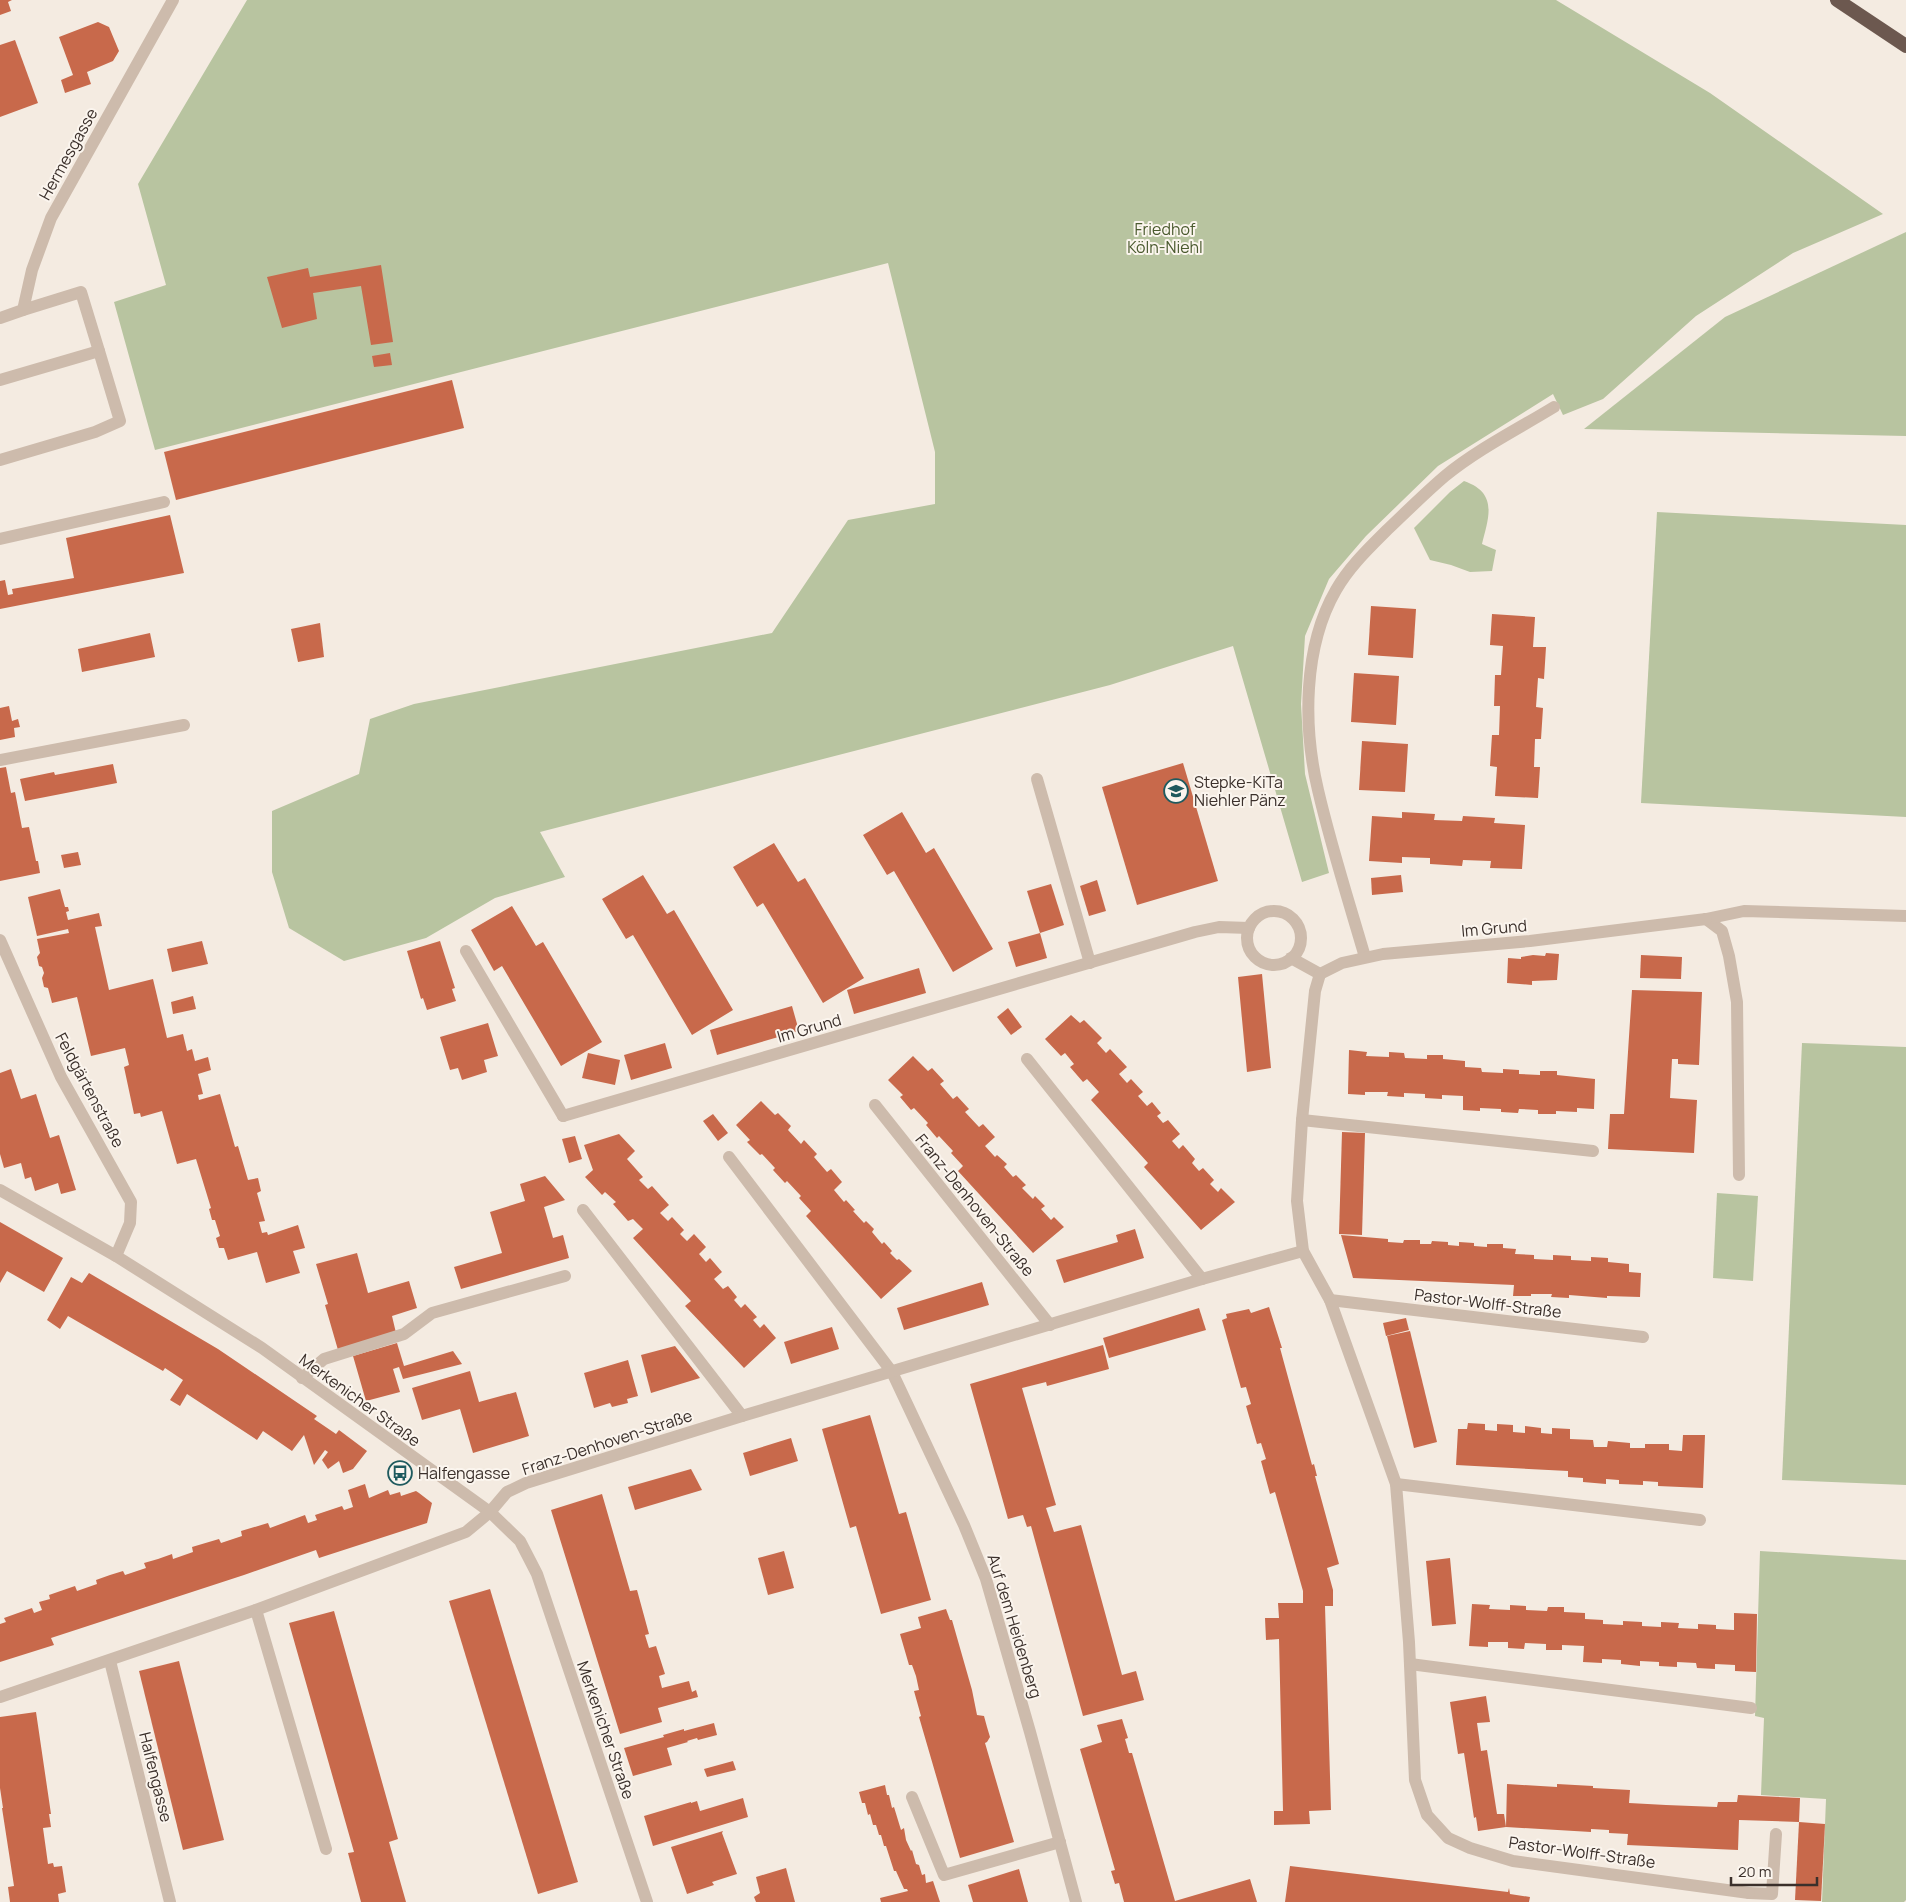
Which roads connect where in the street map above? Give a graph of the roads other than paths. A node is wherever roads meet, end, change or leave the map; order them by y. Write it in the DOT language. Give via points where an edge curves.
graph roads {
  1 [pos="173,0"];
  2 [pos="1837,0"];
  3 [pos="1906,46"];
  4 [pos="23,310"];
  5 [pos="0,318"];
  6 [pos="99,351"];
  7 [pos="0,380"];
  8 [pos="1554,407"];
  9 [pos="0,460"];
  10 [pos="164,502"];
  11 [pos="0,539"];
  12 [pos="184,725"];
  13 [pos="0,760"];
  14 [pos="1037,779"];
  15 [pos="1906,916"];
  16 [pos="1706,919"];
  17 [pos="1249,928"];
  18 [pos="0,940"];
  19 [pos="466,951"];
  20 [pos="1365,957"];
  21 [pos="1291,958"];
  22 [pos="1090,963"];
  23 [pos="1320,974"];
  24 [pos="1027,1059"];
  25 [pos="874,1105"];
  26 [pos="1302,1120"];
  27 [pos="1593,1151"];
  28 [pos="728,1157"];
  29 [pos="1739,1175"];
  30 [pos="0,1190"];
  31 [pos="583,1210"];
  32 [pos="1302,1251"];
  33 [pos="116,1256"];
  34 [pos="565,1276"];
  35 [pos="1202,1279"];
  36 [pos="1330,1300"];
  37 [pos="1050,1325"];
  38 [pos="1643,1337"];
  39 [pos="892,1372"];
  40 [pos="302,1378"];
  41 [pos="742,1416"];
  42 [pos="1396,1484"];
  43 [pos="490,1512"];
  44 [pos="1700,1520"];
  45 [pos="256,1610"];
  46 [pos="110,1661"];
  47 [pos="1410,1664"];
  48 [pos="0,1696"];
  49 [pos="1751,1708"];
  50 [pos="912,1797"];
  51 [pos="1776,1834"];
  52 [pos="1060,1842"];
  53 [pos="326,1848"];
  54 [pos="170,1902"];
  55 [pos="647,1902"];
  56 [pos="1076,1902"];
  1 -- 4 [label="street, Hermesgasse" via="51,218 32,270"];
  2 -- 3 [label="highway"];
  4 -- 5 [label="street"];
  4 -- 6 [label="street" via="81,292"];
  6 -- 7 [label="street"];
  6 -- 9 [label="street" via="120,421 95,432"];
  8 -- 20 [label="street" via="1446,476 1406,512 1356,561 1336,590 1320,626 1311,666 1308,703 1312,756 1317,789"];
  10 -- 11 [label="street"];
  12 -- 13 [label="street"];
  14 -- 22 [label="street"];
  15 -- 16 [label="street, Im Grund" via="1744,911"];
  16 -- 20 [label="street, Im Grund"];
  16 -- 29 [label="street" via="1722,931 1738,1002"];
  17 -- 21 [label="street" via="1248,945 1258,960 1275,965"];
  17 -- 21 [label="street" via="1254,920 1268,912 1277,911 1293,919 1301,934 1297,952"];
  17 -- 22 [label="street, Im Grund" via="1219,927"];
  18 -- 33 [label="street, Feldgärtenstraße" via="61,1077 131,1202 130,1223"];
  19 -- 22 [label="street, Im Grund" via="563,1116"];
  20 -- 23 [label="street, Im Grund" via="1342,963"];
  21 -- 23 [label="street"];
  23 -- 26 [label="street, Pastor-Wolff-Straße" via="1315,991"];
  24 -- 35 [label="street"];
  25 -- 37 [label="street, Franz-Denhoven-Straße"];
  26 -- 27 [label="street"];
  26 -- 32 [label="street, Pastor-Wolff-Straße" via="1297,1201"];
  28 -- 39 [label="street"];
  30 -- 33 [label="street, Merkenicher Straße"];
  31 -- 41 [label="street"];
  32 -- 35 [label="street, Franz-Denhoven-Straße"];
  32 -- 36 [label="street, Pastor-Wolff-Straße"];
  33 -- 40 [label="street, Merkenicher Straße" via="262,1348"];
  34 -- 40 [label="street" via="432,1313 404,1334 324,1359"];
  35 -- 37 [label="street, Franz-Denhoven-Straße"];
  36 -- 38 [label="street, Pastor-Wolff-Straße"];
  36 -- 42 [label="street, Pastor-Wolff-Straße"];
  37 -- 39 [label="street, Franz-Denhoven-Straße"];
  39 -- 41 [label="street, Franz-Denhoven-Straße"];
  39 -- 52 [label="street, Auf dem Heidenberg" via="986,1579"];
  40 -- 43 [label="street, Merkenicher Straße"];
  41 -- 43 [label="street, Franz-Denhoven-Straße" via="526,1483 507,1492"];
  42 -- 44 [label="street"];
  42 -- 47 [label="street, Pastor-Wolff-Straße"];
  43 -- 45 [label="street" via="466,1532"];
  43 -- 55 [label="street, Merkenicher Straße" via="520,1541 537,1574"];
  45 -- 46 [label="street"];
  45 -- 53 [label="street"];
  46 -- 48 [label="street"];
  46 -- 54 [label="street, Halfengasse"];
  47 -- 49 [label="street"];
  47 -- 51 [label="street, Pastor-Wolff-Straße" via="1415,1780 1427,1815 1448,1838 1514,1861 1772,1894"];
  50 -- 52 [label="street" via="944,1875"];
  52 -- 56 [label="street, Auf dem Heidenberg"];
}
